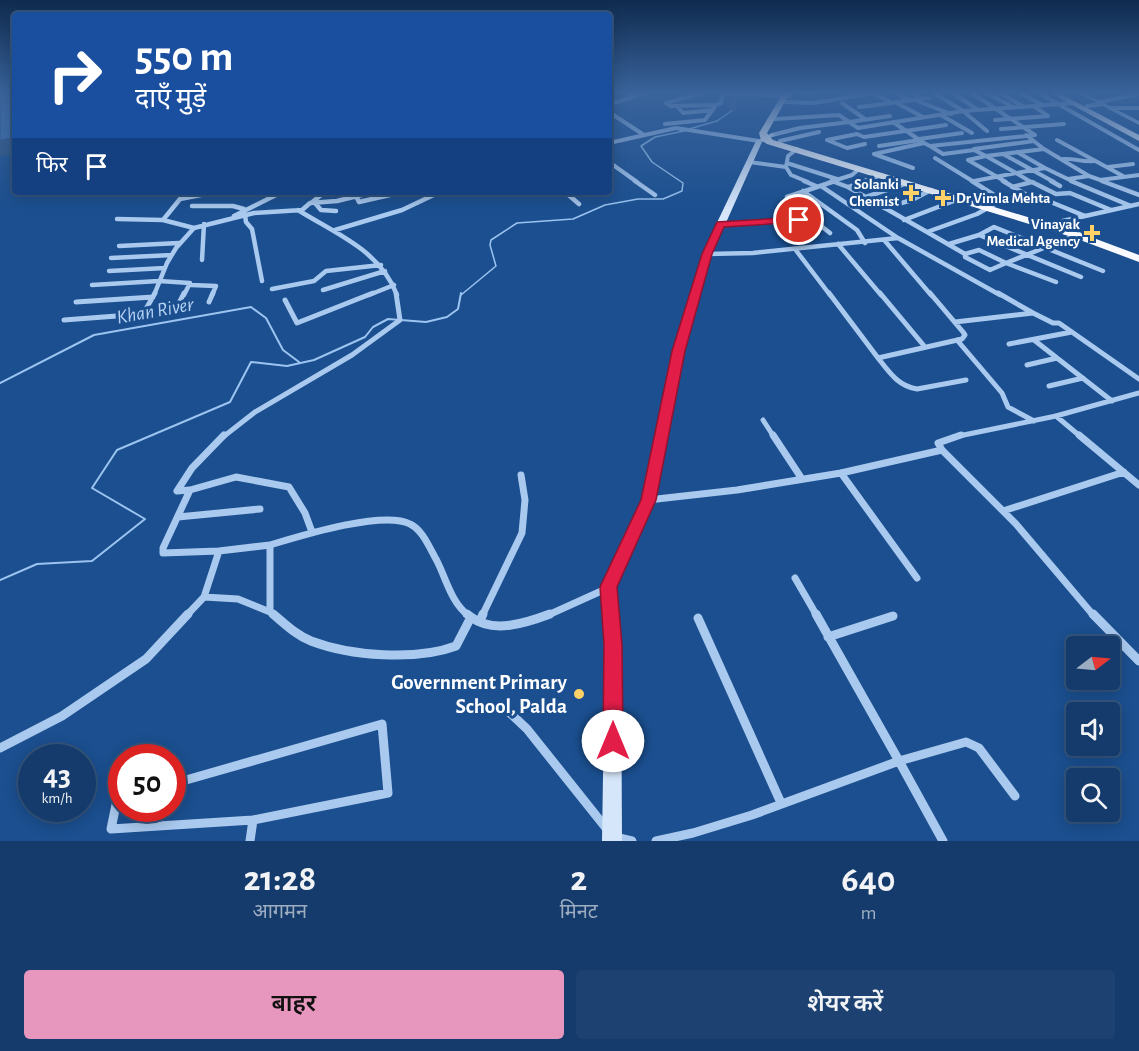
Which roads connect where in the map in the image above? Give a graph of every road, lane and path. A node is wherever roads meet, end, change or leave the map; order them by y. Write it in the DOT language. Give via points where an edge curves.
graph roads {
  1 [pos="640,132"];
  2 [pos="657,132"];
  3 [pos="700,132"];
  4 [pos="763,132"];
  5 [pos="771,132"];
  6 [pos="788,132"];
  7 [pos="817,132"];
  8 [pos="863,132"];
  9 [pos="897,132"];
  10 [pos="908,132"];
  11 [pos="1031,132"];
  12 [pos="1109,132"];
  13 [pos="962,133"];
  14 [pos="857,134"];
  15 [pos="644,135"];
  16 [pos="1026,135"];
  17 [pos="769,139"];
  18 [pos="1057,140"];
  19 [pos="921,141"];
  20 [pos="1034,141"];
  21 [pos="612,142"];
  22 [pos="865,144"];
  23 [pos="879,146"];
  24 [pos="930,147"];
  25 [pos="1044,149"];
  26 [pos="796,150"];
  27 [pos="974,150"];
  28 [pos="1139,150"];
  29 [pos="1017,152"];
  30 [pos="1003,154"];
  31 [pos="986,156"];
  32 [pos="935,158"];
  33 [pos="1062,159"];
  34 [pos="1095,160"];
  35 [pos="749,162"];
  36 [pos="612,164"];
  37 [pos="1133,164"];
  38 [pos="787,165"];
  39 [pos="1108,167"];
  40 [pos="913,168"];
  41 [pos="1045,168"];
  42 [pos="859,169"];
  43 [pos="1031,170"];
  44 [pos="1016,173"];
  45 [pos="1139,175"];
  46 [pos="880,176"];
  47 [pos="1089,176"];
  48 [pos="1124,176"];
  49 [pos="997,177"];
  50 [pos="1067,179"];
  51 [pos="835,180"];
  52 [pos="1100,181"];
  53 [pos="974,182"];
  54 [pos="906,183"];
  55 [pos="1032,183"];
  56 [pos="819,186"];
  57 [pos="848,187"];
  58 [pos="1012,187"];
  59 [pos="803,191"];
  60 [pos="930,191"];
  61 [pos="1070,193"];
  62 [pos="1025,194"];
  63 [pos="201,195"];
  64 [pos="276,195"];
  65 [pos="321,195"];
  66 [pos="351,195"];
  67 [pos="361,195"];
  68 [pos="390,195"];
  69 [pos="435,195"];
  70 [pos="568,195"];
  71 [pos="655,195"];
  72 [pos="1139,195"];
  73 [pos="353,197"];
  74 [pos="865,197"];
  75 [pos="1041,198"];
  76 [pos="958,199"];
  77 [pos="312,203"];
  78 [pos="579,204"];
  79 [pos="1139,204"];
  80 [pos="192,206"];
  81 [pos="1131,206"];
  82 [pos="884,208"];
  83 [pos="987,208"];
  84 [pos="298,210"];
  85 [pos="1111,210"];
  86 [pos="336,211"];
  87 [pos="244,212"];
  88 [pos="1085,216"];
  89 [pos="117,219"];
  90 [pos="163,219"];
  91 [pos="812,219"];
  92 [pos="904,220"];
  93 [pos="204,224"];
  94 [pos="720,224"];
  95 [pos="1045,225"];
  96 [pos="194,228"];
  97 [pos="335,230"];
  98 [pos="927,232"];
  99 [pos="830,233"];
  100 [pos="1078,234"];
  101 [pos="980,235"];
  102 [pos="898,238"];
  103 [pos="885,241"];
  104 [pos="180,243"];
  105 [pos="865,243"];
  106 [pos="838,244"];
  107 [pos="949,244"];
  108 [pos="118,246"];
  109 [pos="1045,247"];
  110 [pos="795,249"];
  111 [pos="707,254"];
  112 [pos="965,254"];
  113 [pos="172,255"];
  114 [pos="1027,255"];
  115 [pos="1139,257"];
  116 [pos="111,258"];
  117 [pos="202,260"];
  118 [pos="1006,263"];
  119 [pos="381,265"];
  120 [pos="165,268"];
  121 [pos="109,271"];
  122 [pos="385,271"];
  123 [pos="1103,271"];
  124 [pos="1081,277"];
  125 [pos="159,281"];
  126 [pos="262,281"];
  127 [pos="1056,282"];
  128 [pos="92,285"];
  129 [pos="191,285"];
  130 [pos="394,285"];
  131 [pos="272,289"];
  132 [pos="323,290"];
  133 [pos="153,297"];
  134 [pos="285,300"];
  135 [pos="76,302"];
  136 [pos="209,302"];
  137 [pos="175,311"];
  138 [pos="1033,313"];
  139 [pos="64,320"];
  140 [pos="955,322"];
  141 [pos="1072,332"];
  142 [pos="957,340"];
  143 [pos="1034,340"];
  144 [pos="1009,344"];
  145 [pos="925,347"];
  146 [pos="878,358"];
  147 [pos="1057,358"];
  148 [pos="1027,365"];
  149 [pos="1083,378"];
  150 [pos="1139,379"];
  151 [pos="966,380"];
  152 [pos="1049,386"];
  153 [pos="1139,393"];
  154 [pos="1112,401"];
  155 [pos="1056,416"];
  156 [pos="763,420"];
  157 [pos="1034,422"];
  158 [pos="942,450"];
  159 [pos="1124,472"];
  160 [pos="841,473"];
  161 [pos="521,475"];
  162 [pos="802,478"];
  163 [pos="1139,484"];
  164 [pos="190,490"];
  165 [pos="648,500"];
  166 [pos="260,509"];
  167 [pos="1003,511"];
  168 [pos="178,517"];
  169 [pos="312,532"];
  170 [pos="270,544"];
  171 [pos="219,551"];
  172 [pos="795,578"];
  173 [pos="916,578"];
  174 [pos="608,587"];
  175 [pos="204,597"];
  176 [pos="270,612"];
  177 [pos="471,616"];
  178 [pos="893,616"];
  179 [pos="698,618"];
  180 [pos="482,623"];
  181 [pos="828,637"];
  182 [pos="1139,661"];
  183 [pos="510,712"];
  184 [pos="0,748"];
  185 [pos="899,761"];
  186 [pos="186,780"];
  187 [pos="1015,796"];
  188 [pos="781,803"];
  189 [pos="253,820"];
  190 [pos="112,822"];
  191 [pos="612,839"];
  192 [pos="250,841"];
  193 [pos="632,841"];
  194 [pos="656,841"];
  195 [pos="943,841"];
  1 -- 15 [label="street"];
  2 -- 15 [label="street"];
  3 -- 17 [label="street"];
  4 -- 17 [label="highway"];
  5 -- 17 [label="highway"];
  6 -- 17 [label="street"];
  7 -- 17 [label="street"];
  8 -- 14 [label="street"];
  9 -- 14 [label="street" via="864,137"];
  10 -- 19 [label="street"];
  11 -- 16 [label="street" via="1035,135"];
  12 -- 28 [label="street"];
  13 -- 19 [label="street"];
  14 -- 22 [label="street" via="828,140 847,148"];
  15 -- 21 [label="street"];
  16 -- 20 [label="street"];
  16 -- 24 [label="street"];
  17 -- 26 [label="highway"];
  17 -- 26 [label="highway"];
  17 -- 35 [label="main road"];
  18 -- 34 [label="street"];
  19 -- 23 [label="street"];
  19 -- 24 [label="street"];
  19 -- 40 [label="street" via="874,154"];
  20 -- 25 [label="street"];
  20 -- 27 [label="street"];
  24 -- 27 [label="street" via="943,154"];
  25 -- 29 [label="street"];
  25 -- 33 [label="street"];
  26 -- 38 [label="street" via="788,156"];
  26 -- 42 [label="highway"];
  27 -- 31 [label="street"];
  29 -- 30 [label="street"];
  29 -- 41 [label="street"];
  30 -- 31 [label="street"];
  30 -- 43 [label="street"];
  31 -- 44 [label="street"];
  31 -- 49 [label="street" via="969,159"];
  32 -- 53 [label="street"];
  33 -- 34 [label="street"];
  33 -- 47 [label="street"];
  34 -- 39 [label="street"];
  35 -- 38 [label="street"];
  35 -- 94 [label="main road"];
  36 -- 71 [label="street"];
  37 -- 39 [label="street"];
  38 -- 51 [label="street"];
  38 -- 56 [label="street" via="791,175"];
  39 -- 48 [label="street"];
  41 -- 43 [label="street"];
  41 -- 50 [label="street"];
  42 -- 46 [label="highway"];
  42 -- 51 [label="street"];
  43 -- 44 [label="street"];
  43 -- 61 [label="street"];
  44 -- 49 [label="street"];
  44 -- 55 [label="street"];
  45 -- 48 [label="street"];
  46 -- 54 [label="highway"];
  46 -- 57 [label="street"];
  47 -- 50 [label="street"];
  47 -- 52 [label="street"];
  48 -- 52 [label="street"];
  49 -- 53 [label="street"];
  49 -- 58 [label="street"];
  50 -- 81 [label="street"];
  51 -- 56 [label="street"];
  51 -- 57 [label="street"];
  52 -- 72 [label="street"];
  53 -- 83 [label="street" via="1002,200"];
  54 -- 60 [label="highway"];
  54 -- 74 [label="street"];
  55 -- 58 [label="street"];
  55 -- 61 [label="street" via="1059,195"];
  56 -- 59 [label="street"];
  56 -- 102 [label="street"];
  57 -- 74 [label="street"];
  58 -- 62 [label="street"];
  59 -- 91 [label="street" via="787,197"];
  59 -- 105 [label="street" via="857,230"];
  60 -- 76 [label="highway"];
  60 -- 82 [label="street"];
  61 -- 85 [label="street"];
  63 -- 90 [label="street" via="180,199"];
  64 -- 87 [label="street"];
  65 -- 77 [label="street"];
  66 -- 73 [label="street"];
  67 -- 73 [label="street"];
  68 -- 73 [label="street" via="359,202"];
  69 -- 97 [label="street" via="417,207"];
  70 -- 78 [label="street"];
  73 -- 77 [label="street"];
  74 -- 82 [label="street"];
  75 -- 88 [label="street"];
  76 -- 83 [label="highway"];
  76 -- 92 [label="street"];
  77 -- 84 [label="street"];
  77 -- 86 [label="street" via="321,210"];
  79 -- 81 [label="street"];
  80 -- 87 [label="street" via="233,206"];
  81 -- 85 [label="street"];
  82 -- 92 [label="street"];
  83 -- 95 [label="highway"];
  83 -- 98 [label="street"];
  83 -- 100 [label="highway"];
  84 -- 87 [label="street"];
  84 -- 97 [label="street"];
  85 -- 88 [label="street"];
  87 -- 93 [label="street"];
  87 -- 126 [label="street" via="252,229"];
  88 -- 95 [label="street"];
  89 -- 90 [label="street"];
  90 -- 96 [label="street"];
  91 -- 94 [label="street"];
  91 -- 99 [label="street"];
  92 -- 98 [label="street"];
  93 -- 96 [label="street"];
  93 -- 117 [label="street"];
  94 -- 111 [label="main road"];
  95 -- 100 [label="highway"];
  96 -- 104 [label="street"];
  97 -- 119 [label="street"];
  98 -- 107 [label="street"];
  100 -- 109 [label="street"];
  100 -- 115 [label="highway"];
  101 -- 107 [label="street"];
  101 -- 109 [label="street" via="994,227"];
  101 -- 114 [label="street"];
  102 -- 103 [label="street"];
  102 -- 138 [label="street"];
  103 -- 105 [label="street"];
  103 -- 140 [label="street"];
  104 -- 108 [label="street"];
  104 -- 113 [label="street"];
  105 -- 106 [label="street"];
  106 -- 110 [label="street"];
  106 -- 145 [label="street"];
  107 -- 112 [label="street"];
  109 -- 114 [label="street"];
  109 -- 123 [label="street"];
  110 -- 111 [label="street"];
  110 -- 146 [label="street"];
  111 -- 165 [label="main road" via="679,351"];
  112 -- 118 [label="street" via="979,250"];
  112 -- 118 [label="street" via="990,270"];
  113 -- 116 [label="street"];
  113 -- 120 [label="street"];
  114 -- 118 [label="street"];
  114 -- 124 [label="street"];
  118 -- 127 [label="street"];
  119 -- 122 [label="street"];
  119 -- 131 [label="street" via="326,271 314,281"];
  120 -- 121 [label="street"];
  120 -- 125 [label="street"];
  122 -- 130 [label="street"];
  122 -- 132 [label="street"];
  125 -- 128 [label="street"];
  125 -- 129 [label="street"];
  125 -- 133 [label="street"];
  129 -- 136 [label="street" via="216,286"];
  129 -- 137 [label="street"];
  130 -- 134 [label="street" via="297,323"];
  130 -- 164 [label="street" via="400,319 353,355 247,418 204,453 177,491"];
  133 -- 135 [label="street"];
  133 -- 139 [label="street" via="143,315"];
  138 -- 140 [label="street"];
  138 -- 141 [label="street"];
  140 -- 142 [label="street" via="965,335"];
  141 -- 143 [label="street"];
  141 -- 150 [label="street"];
  142 -- 145 [label="street"];
  142 -- 157 [label="street" via="1002,393 1008,407"];
  143 -- 144 [label="street"];
  143 -- 147 [label="street"];
  145 -- 146 [label="street"];
  146 -- 151 [label="street" via="909,389"];
  147 -- 148 [label="street"];
  147 -- 149 [label="street"];
  149 -- 152 [label="street"];
  149 -- 154 [label="street"];
  153 -- 154 [label="street"];
  154 -- 155 [label="street"];
  155 -- 157 [label="street"];
  155 -- 159 [label="street"];
  156 -- 162 [label="street"];
  157 -- 158 [label="street" via="948,438 938,443"];
  158 -- 160 [label="street"];
  158 -- 167 [label="street"];
  159 -- 163 [label="street"];
  159 -- 167 [label="street"];
  160 -- 162 [label="street"];
  160 -- 173 [label="street"];
  161 -- 180 [label="street" via="525,500 522,533"];
  162 -- 165 [label="street"];
  164 -- 168 [label="street"];
  164 -- 169 [label="street" via="249,477 289,487"];
  165 -- 174 [label="main road"];
  166 -- 168 [label="street"];
  167 -- 182 [label="street" via="1107,631"];
  168 -- 171 [label="street" via="163,553"];
  169 -- 170 [label="street"];
  169 -- 177 [label="street" via="357,524 408,523 430,550 460,609"];
  170 -- 171 [label="street"];
  170 -- 176 [label="street"];
  171 -- 175 [label="street"];
  172 -- 181 [label="street"];
  174 -- 180 [label="street" via="525,623 502,627"];
  174 -- 191 [label="main road" via="613,645"];
  175 -- 176 [label="street" via="238,599"];
  175 -- 184 [label="street" via="146,658 62,716"];
  176 -- 177 [label="street" via="308,640 335,648 404,654 438,653 456,646"];
  177 -- 180 [label="street"];
  178 -- 181 [label="street"];
  179 -- 188 [label="street"];
  181 -- 185 [label="street"];
  183 -- 191 [label="street"];
  185 -- 187 [label="street" via="972,743"];
  185 -- 188 [label="street"];
  185 -- 195 [label="street"];
  186 -- 189 [label="street" via="382,724 388,793"];
  188 -- 194 [label="street" via="693,833"];
  189 -- 190 [label="street" via="111,829"];
  189 -- 192 [label="street"];
  191 -- 193 [label="street"];
}
